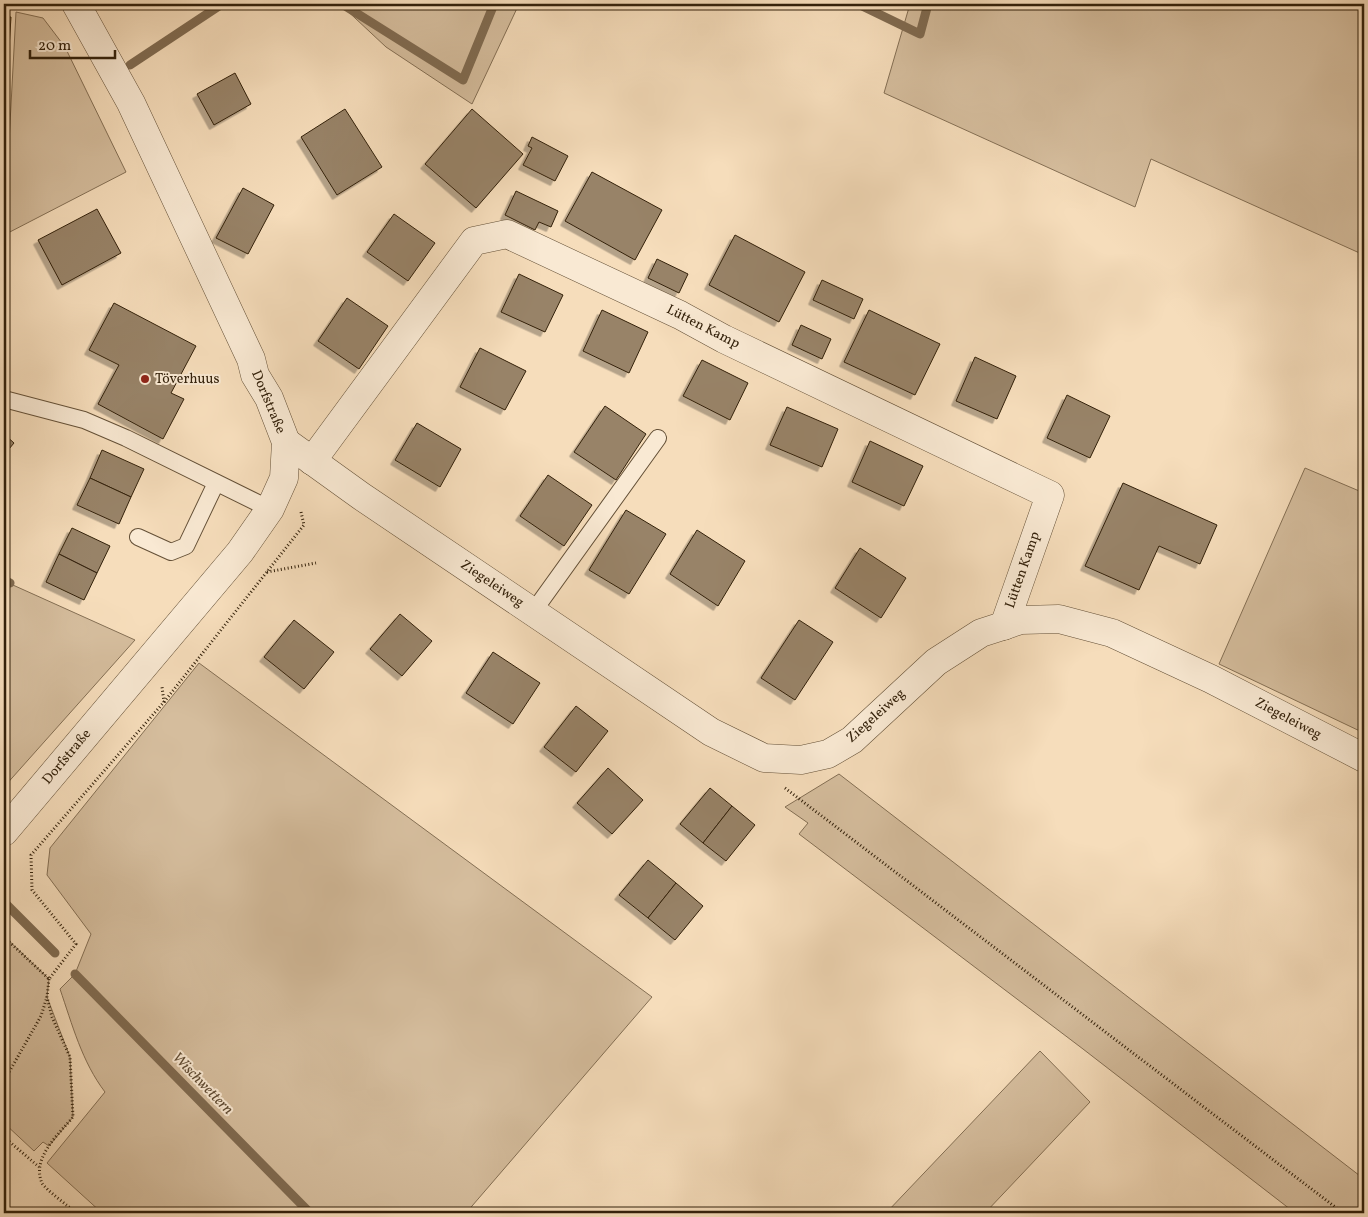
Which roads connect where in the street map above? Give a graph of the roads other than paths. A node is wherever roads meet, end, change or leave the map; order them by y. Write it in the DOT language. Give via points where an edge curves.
graph roads {
  1 [pos="76,4"];
  2 [pos="4,399"];
  3 [pos="658,438"];
  4 [pos="286,442"];
  5 [pos="312,461"];
  6 [pos="216,482"];
  7 [pos="270,509"];
  8 [pos="138,537"];
  9 [pos="533,612"];
  10 [pos="1004,626"];
  11 [pos="1364,758"];
  12 [pos="4,832"];
  1 -- 4 [label="street, Dorfstraße" via="131,104 251,359 255,375 269,398"];
  2 -- 6 [label="lane" via="84,420"];
  3 -- 9 [label="lane"];
  4 -- 5 [label="street, Ziegeleiweg"];
  4 -- 7 [label="street, Dorfstraße" via="284,478"];
  5 -- 9 [label="street, Ziegeleiweg"];
  5 -- 10 [label="street, Lütten Kamp" via="474,241 507,234 1050,495"];
  6 -- 7 [label="lane"];
  6 -- 8 [label="lane" via="186,546 171,552"];
  7 -- 12 [label="street, Dorfstraße" via="240,552"];
  9 -- 10 [label="street, Ziegeleiweg" via="711,732 764,758 801,760 828,754 852,740 936,662 981,633"];
  10 -- 11 [label="street, Ziegeleiweg" via="1021,620 1059,619 1112,633 1211,679"];
}
